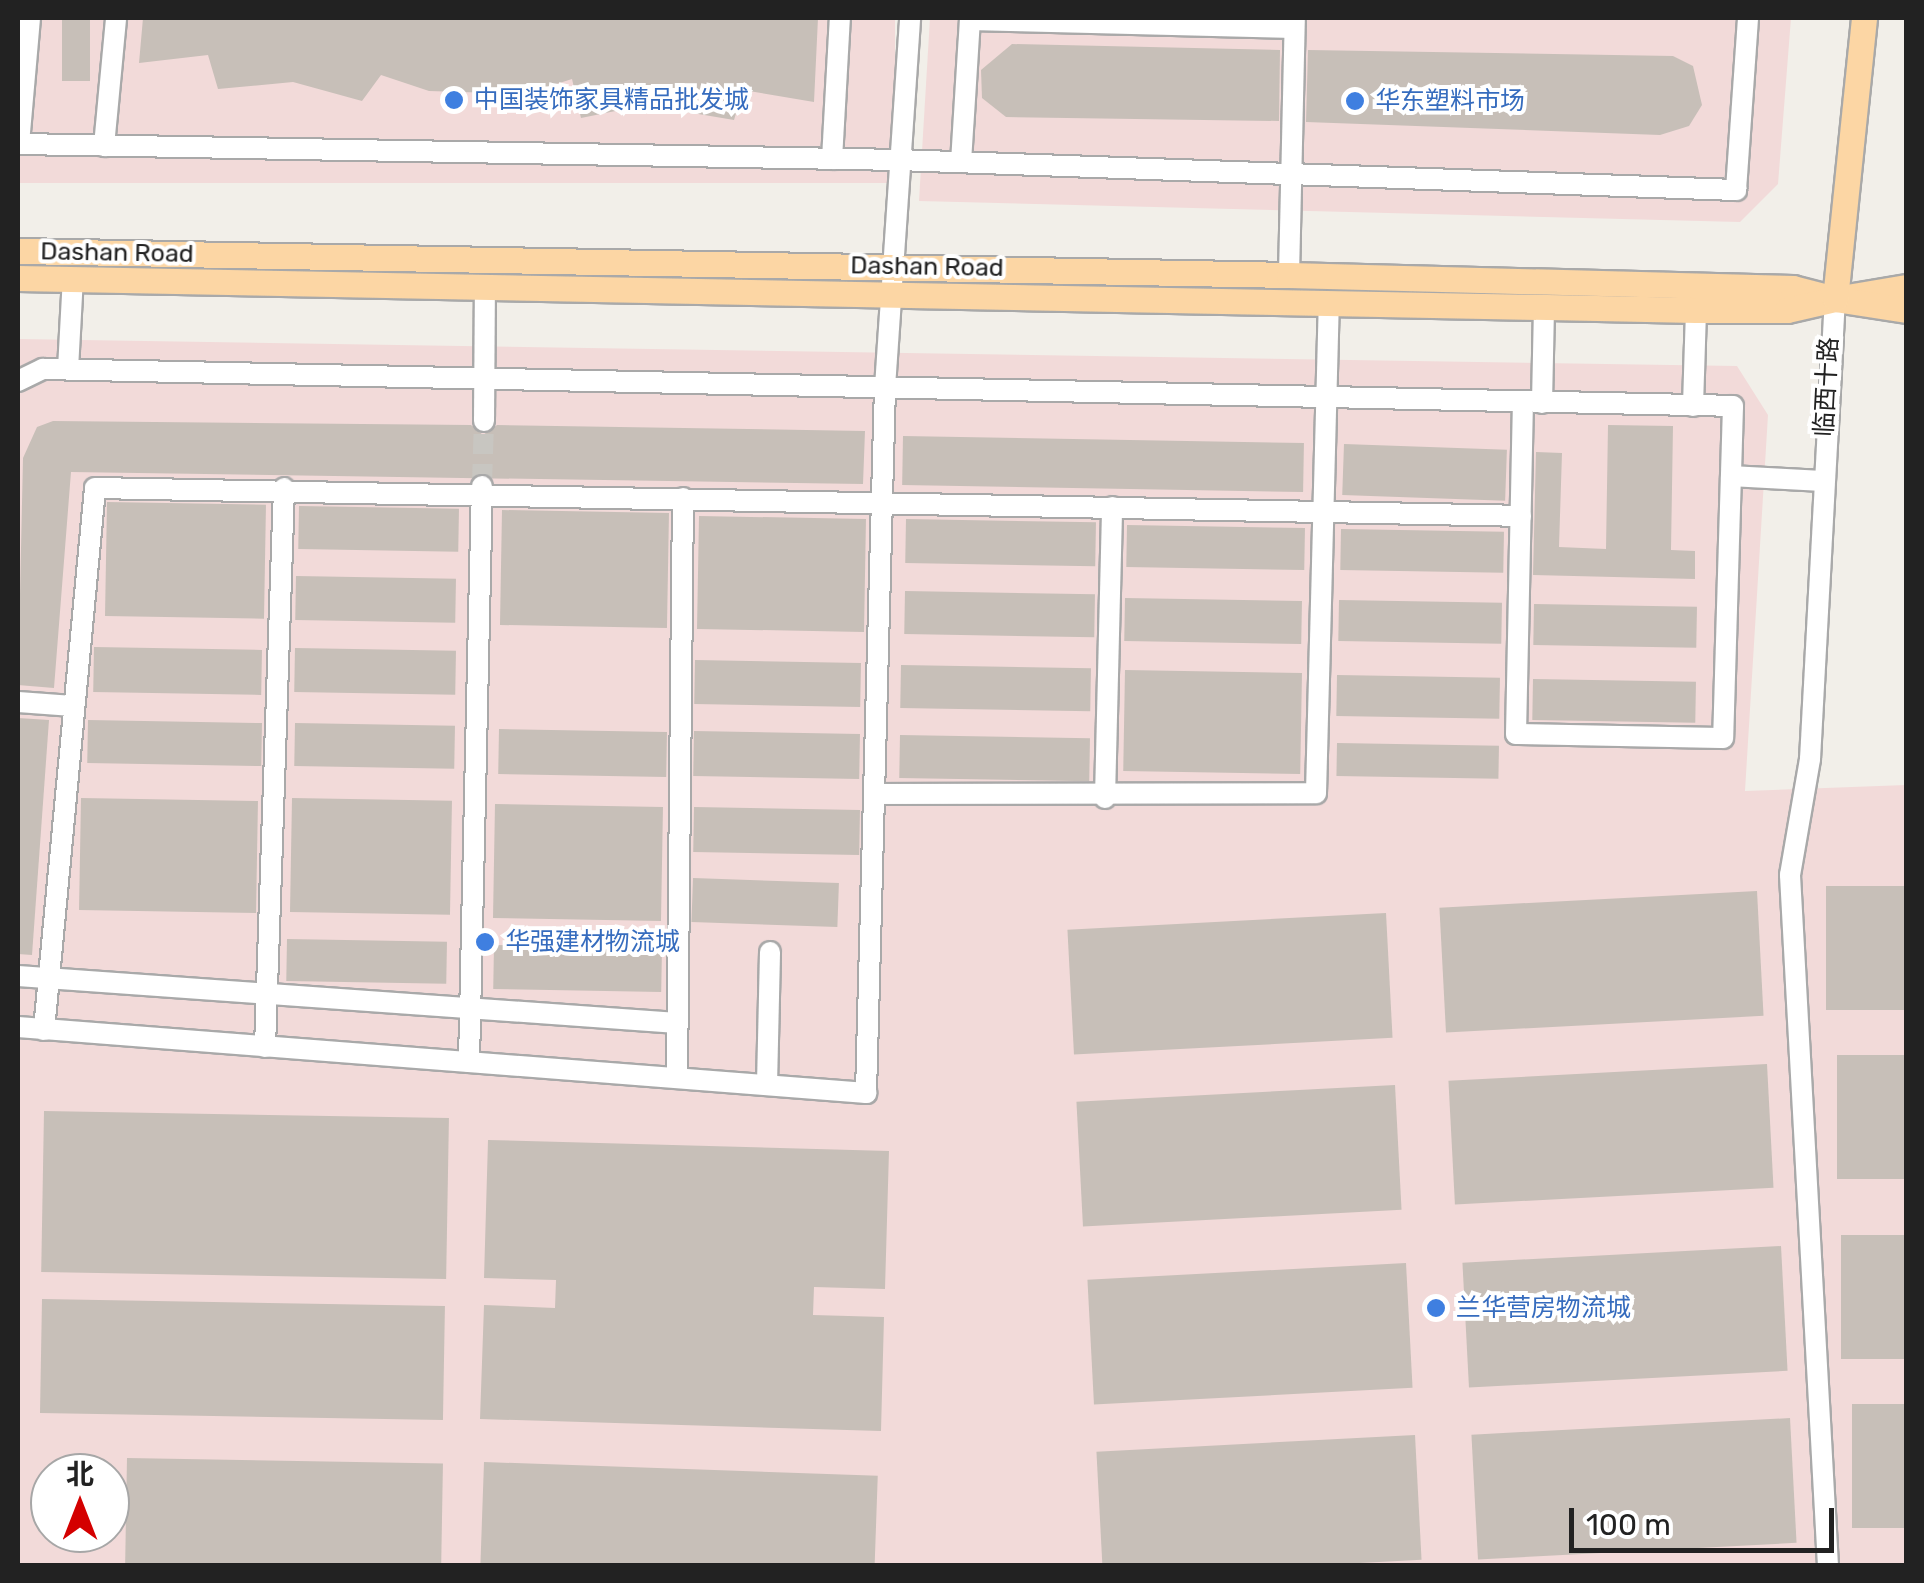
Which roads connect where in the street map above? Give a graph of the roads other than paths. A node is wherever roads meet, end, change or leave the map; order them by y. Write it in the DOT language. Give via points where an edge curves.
graph roads {
  1 [pos="30,18"];
  2 [pos="116,18"];
  3 [pos="840,18"];
  4 [pos="910,18"];
  5 [pos="1748,18"];
  6 [pos="1864,18"];
  7 [pos="970,19"];
  8 [pos="1130,21"];
  9 [pos="1294,23"];
  10 [pos="104,146"];
  11 [pos="832,159"];
  12 [pos="898,160"];
  13 [pos="961,162"];
  14 [pos="1290,174"];
  15 [pos="18,252"];
  16 [pos="892,266"];
  17 [pos="1289,275"];
  18 [pos="18,278"];
  19 [pos="73,278"];
  20 [pos="485,287"];
  21 [pos="1906,287"];
  22 [pos="890,294"];
  23 [pos="1835,299"];
  24 [pos="1328,304"];
  25 [pos="1544,306"];
  26 [pos="1696,310"];
  27 [pos="1906,310"];
  28 [pos="68,369"];
  29 [pos="484,378"];
  30 [pos="18,380"];
  31 [pos="885,387"];
  32 [pos="1326,397"];
  33 [pos="1533,403"];
  34 [pos="1693,406"];
  35 [pos="484,421"];
  36 [pos="1731,476"];
  37 [pos="1822,481"];
  38 [pos="284,488"];
  39 [pos="482,490"];
  40 [pos="683,498"];
  41 [pos="882,500"];
  42 [pos="1112,507"];
  43 [pos="1323,511"];
  44 [pos="1521,516"];
  45 [pos="18,702"];
  46 [pos="73,706"];
  47 [pos="874,794"];
  48 [pos="1105,798"];
  49 [pos="770,952"];
  50 [pos="18,976"];
  51 [pos="48,978"];
  52 [pos="268,996"];
  53 [pos="471,1009"];
  54 [pos="677,1022"];
  55 [pos="18,1028"];
  56 [pos="44,1030"];
  57 [pos="264,1047"];
  58 [pos="469,1062"];
  59 [pos="677,1078"];
  60 [pos="767,1085"];
  61 [pos="1828,1566"];
  1 -- 10 [label="street" via="19,144"];
  2 -- 10 [label="street"];
  3 -- 11 [label="street"];
  4 -- 12 [label="street"];
  5 -- 14 [label="street" via="1736,190"];
  6 -- 23 [label="main road, 临西十路"];
  7 -- 8 [label="street"];
  7 -- 13 [label="street"];
  8 -- 9 [label="street"];
  9 -- 14 [label="street"];
  10 -- 11 [label="street"];
  11 -- 12 [label="street"];
  12 -- 13 [label="street"];
  12 -- 16 [label="street"];
  13 -- 14 [label="street"];
  14 -- 17 [label="street"];
  15 -- 16 [label="main road, Dashan Road"];
  16 -- 17 [label="main road, Dashan Road"];
  16 -- 22 [label="street"];
  17 -- 23 [label="main road, Dashan Road" via="1793,288"];
  18 -- 19 [label="main road, Dashan Road"];
  19 -- 20 [label="main road, Dashan Road"];
  19 -- 28 [label="street"];
  20 -- 22 [label="main road, Dashan Road"];
  20 -- 29 [label="street"];
  21 -- 23 [label="main road, Dashan Road"];
  22 -- 24 [label="main road, Dashan Road"];
  22 -- 31 [label="street"];
  23 -- 26 [label="main road, Dashan Road" via="1787,310"];
  23 -- 27 [label="main road, Dashan Road"];
  23 -- 37 [label="street, 临西十路"];
  24 -- 25 [label="main road, Dashan Road"];
  24 -- 32 [label="street"];
  25 -- 26 [label="main road, Dashan Road"];
  25 -- 33 [label="street"];
  26 -- 34 [label="street"];
  28 -- 29 [label="street"];
  28 -- 30 [label="street"];
  29 -- 31 [label="street"];
  29 -- 35 [label="street"];
  31 -- 32 [label="street"];
  31 -- 41 [label="street"];
  32 -- 33 [label="street"];
  32 -- 43 [label="street"];
  33 -- 34 [label="street"];
  33 -- 44 [label="street"];
  34 -- 36 [label="street" via="1734,406"];
  36 -- 37 [label="street"];
  36 -- 44 [label="street" via="1723,738 1516,734"];
  37 -- 61 [label="street, 临西十路" via="1810,759 1790,875"];
  38 -- 39 [label="street"];
  38 -- 46 [label="street" via="95,488"];
  38 -- 52 [label="street"];
  39 -- 40 [label="street"];
  39 -- 53 [label="street"];
  40 -- 41 [label="street"];
  40 -- 54 [label="street"];
  41 -- 42 [label="street"];
  41 -- 47 [label="street"];
  42 -- 43 [label="street"];
  42 -- 48 [label="street"];
  43 -- 44 [label="street"];
  43 -- 48 [label="street" via="1316,793"];
  45 -- 46 [label="street"];
  46 -- 51 [label="street"];
  47 -- 48 [label="street"];
  47 -- 60 [label="street" via="866,1093"];
  49 -- 60 [label="street"];
  50 -- 51 [label="street"];
  51 -- 52 [label="street"];
  51 -- 56 [label="street"];
  52 -- 53 [label="street"];
  52 -- 57 [label="street"];
  53 -- 54 [label="street"];
  53 -- 58 [label="street"];
  54 -- 59 [label="street"];
  55 -- 56 [label="street"];
  56 -- 57 [label="street"];
  57 -- 58 [label="street"];
  58 -- 59 [label="street"];
  59 -- 60 [label="street"];
}
